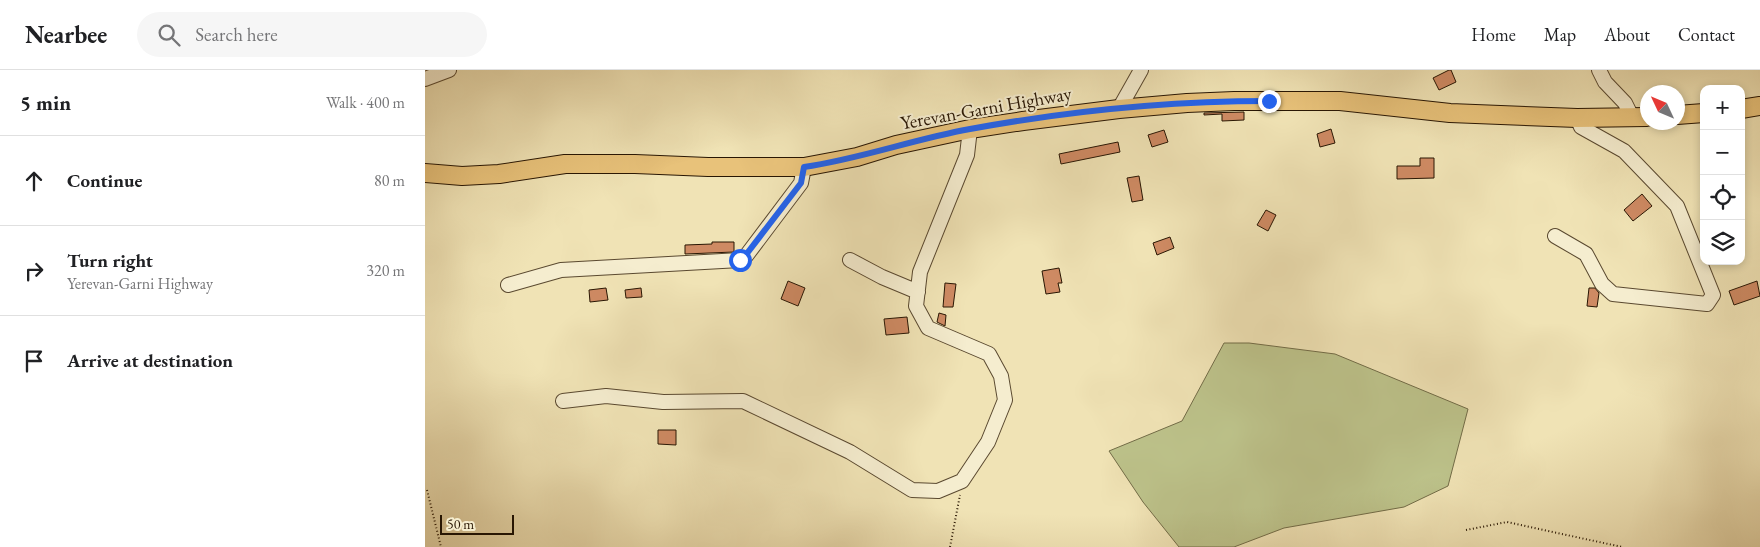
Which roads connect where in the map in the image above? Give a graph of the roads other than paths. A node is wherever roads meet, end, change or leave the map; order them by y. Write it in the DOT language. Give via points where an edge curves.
graph roads {
  1 [pos="449,70"];
  2 [pos="1141,70"];
  3 [pos="1599,70"];
  4 [pos="425,78"];
  5 [pos="1760,106"];
  6 [pos="1745,108"];
  7 [pos="1119,109"];
  8 [pos="1700,113"];
  9 [pos="1685,115"];
  10 [pos="1640,117"];
  11 [pos="1577,118"];
  12 [pos="970,129"];
  13 [pos="804,167"];
  14 [pos="425,173"];
  15 [pos="1555,236"];
  16 [pos="850,260"];
  17 [pos="508,284"];
  18 [pos="918,292"];
  19 [pos="563,401"];
  1 -- 4 [label="street"];
  2 -- 7 [label="street"];
  3 -- 10 [label="street" via="1605,82"];
  5 -- 6 [label="main road"];
  7 -- 11 [label="main road, Yerevan-Garni Highway" via="1234,101 1340,101 1450,113"];
  7 -- 12 [label="main road, Yerevan-Garni Highway"];
  8 -- 9 [label="main road"];
  10 -- 11 [label="main road, Yerevan-Garni Highway"];
  11 -- 15 [label="street" via="1581,127 1624,151 1677,206 1713,295 1707,304 1613,294 1602,284 1586,254"];
  12 -- 13 [label="main road, Yerevan-Garni Highway"];
  12 -- 18 [label="street" via="967,155 920,272"];
  13 -- 14 [label="main road, Yerevan-Garni Highway" via="565,164 499,174"];
  13 -- 17 [label="street" via="801,183 740,260 561,270"];
  16 -- 18 [label="street"];
  18 -- 19 [label="street" via="916,306 928,328 989,354 1001,376 1005,400 988,442 962,481 938,491 912,490 850,452 743,401 663,402 606,396"];
}
